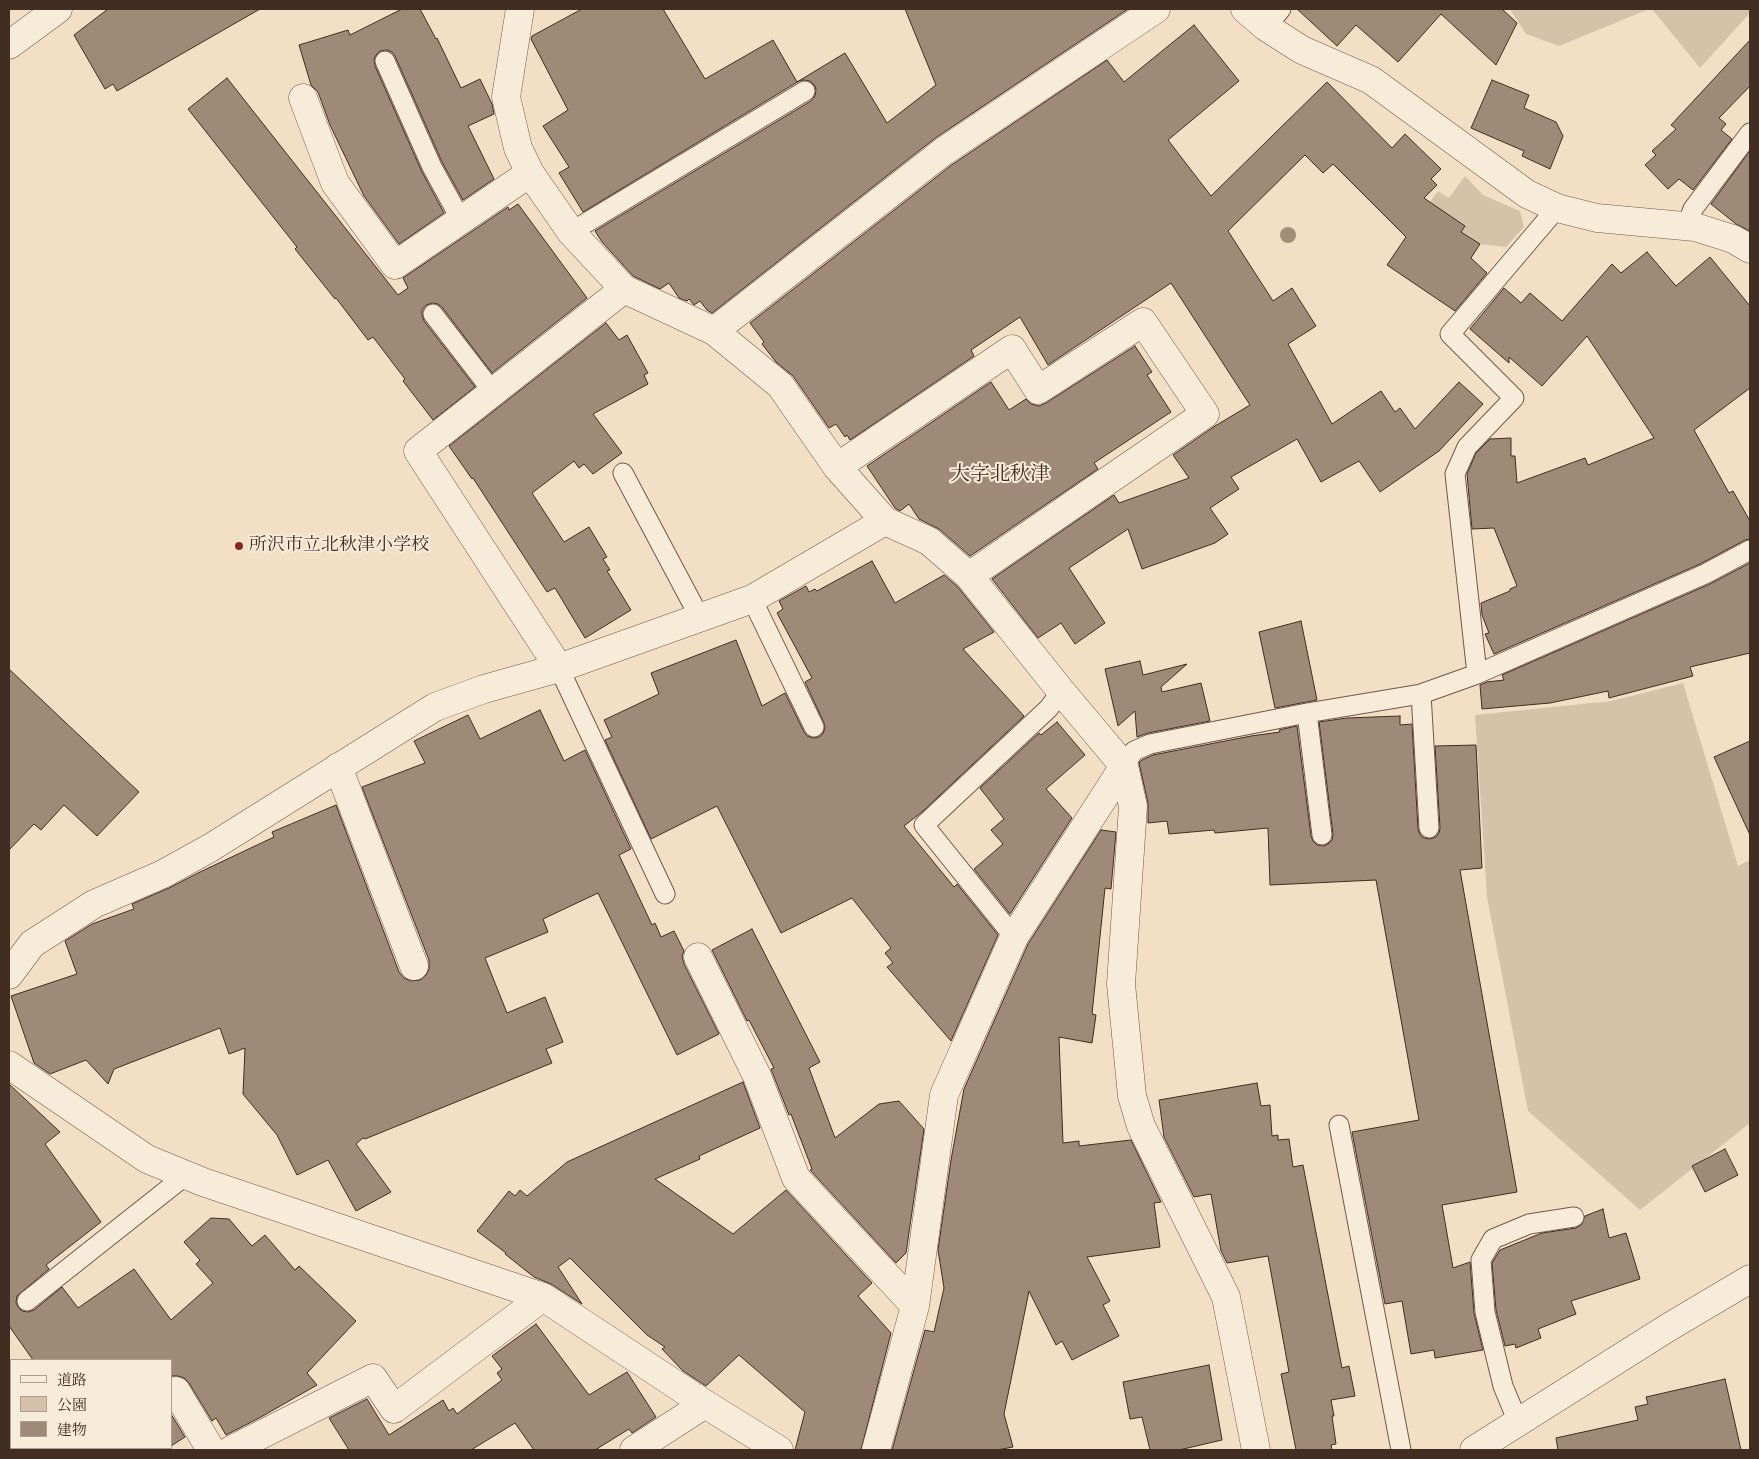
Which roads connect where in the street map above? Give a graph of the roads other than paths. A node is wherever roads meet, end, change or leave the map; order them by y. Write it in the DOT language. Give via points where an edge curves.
graph roads {
  1 [pos="58,9"];
  2 [pos="520,9"];
  3 [pos="1156,9"];
  4 [pos="1245,9"];
  5 [pos="1273,18"];
  6 [pos="9,45"];
  7 [pos="385,61"];
  8 [pos="805,91"];
  9 [pos="303,98"];
  10 [pos="1750,133"];
  11 [pos="530,173"];
  12 [pos="1557,208"];
  13 [pos="461,220"];
  14 [pos="1687,226"];
  15 [pos="571,232"];
  16 [pos="1750,249"];
  17 [pos="624,289"];
  18 [pos="433,314"];
  19 [pos="714,331"];
  20 [pos="492,392"];
  21 [pos="837,468"];
  22 [pos="622,473"];
  23 [pos="885,521"];
  24 [pos="1750,550"];
  25 [pos="969,576"];
  26 [pos="752,599"];
  27 [pos="700,618"];
  28 [pos="560,668"];
  29 [pos="1477,674"];
  30 [pos="1061,691"];
  31 [pos="1421,694"];
  32 [pos="1307,713"];
  33 [pos="814,727"];
  34 [pos="1124,766"];
  35 [pos="338,767"];
  36 [pos="1429,828"];
  37 [pos="1322,835"];
  38 [pos="665,894"];
  39 [pos="1014,937"];
  40 [pos="698,957"];
  41 [pos="414,966"];
  42 [pos="9,975"];
  43 [pos="9,1065"];
  44 [pos="1339,1125"];
  45 [pos="186,1175"];
  46 [pos="1574,1218"];
  47 [pos="1750,1279"];
  48 [pos="543,1297"];
  49 [pos="27,1301"];
  50 [pos="915,1306"];
  51 [pos="172,1393"];
  52 [pos="705,1404"];
  53 [pos="1518,1422"];
  54 [pos="211,1450"];
  55 [pos="231,1450"];
  56 [pos="634,1450"];
  57 [pos="779,1450"];
  58 [pos="876,1450"];
  59 [pos="1256,1450"];
  60 [pos="1401,1450"];
  61 [pos="1474,1450"];
  1 -- 6 [label="street"];
  2 -- 11 [label="street" via="506,96 518,148"];
  3 -- 19 [label="street" via="944,151"];
  4 -- 5 [label="street"];
  5 -- 12 [label="street" via="1302,50 1371,80 1527,194"];
  7 -- 13 [label="lane" via="432,167"];
  8 -- 15 [label="lane"];
  9 -- 13 [label="street" via="335,183 396,264"];
  10 -- 14 [label="lane" via="1693,209"];
  11 -- 13 [label="street"];
  11 -- 15 [label="street"];
  12 -- 14 [label="street" via="1597,218"];
  12 -- 29 [label="lane" via="1450,334 1514,398 1467,447 1455,474"];
  14 -- 16 [label="street" via="1734,239"];
  15 -- 17 [label="street"];
  17 -- 19 [label="street"];
  17 -- 20 [label="street"];
  18 -- 20 [label="lane"];
  19 -- 21 [label="street" via="780,385"];
  20 -- 28 [label="street" via="418,451"];
  21 -- 23 [label="street"];
  21 -- 25 [label="street" via="1012,349 1038,390 1143,322 1205,414"];
  22 -- 27 [label="lane"];
  23 -- 25 [label="street" via="929,541"];
  23 -- 26 [label="street"];
  24 -- 29 [label="lane" via="1705,574"];
  25 -- 30 [label="street"];
  26 -- 27 [label="street"];
  26 -- 33 [label="lane"];
  27 -- 28 [label="street"];
  28 -- 35 [label="street" via="484,688 435,707"];
  28 -- 38 [label="lane"];
  29 -- 31 [label="lane"];
  30 -- 34 [label="street"];
  30 -- 39 [label="lane" via="1049,708 924,825"];
  31 -- 32 [label="lane"];
  31 -- 36 [label="lane"];
  32 -- 34 [label="lane" via="1150,744 1134,751"];
  32 -- 37 [label="lane"];
  34 -- 39 [label="street"];
  34 -- 59 [label="street" via="1133,806 1121,984 1132,1096 1141,1126 1226,1297"];
  35 -- 41 [label="street"];
  35 -- 42 [label="street" via="210,848 163,874 94,904 32,944"];
  39 -- 50 [label="street" via="944,1095"];
  40 -- 50 [label="street" via="757,1076 796,1178"];
  43 -- 45 [label="street" via="147,1159"];
  44 -- 60 [label="lane"];
  45 -- 48 [label="street"];
  45 -- 49 [label="lane"];
  46 -- 53 [label="lane" via="1529,1224 1493,1238 1481,1260 1484,1312 1503,1386"];
  47 -- 53 [label="street"];
  48 -- 52 [label="street"];
  48 -- 55 [label="street" via="394,1409 373,1378"];
  50 -- 58 [label="street"];
  51 -- 54 [label="street" via="176,1391"];
  52 -- 56 [label="street"];
  52 -- 57 [label="street"];
  53 -- 61 [label="street"];
}
